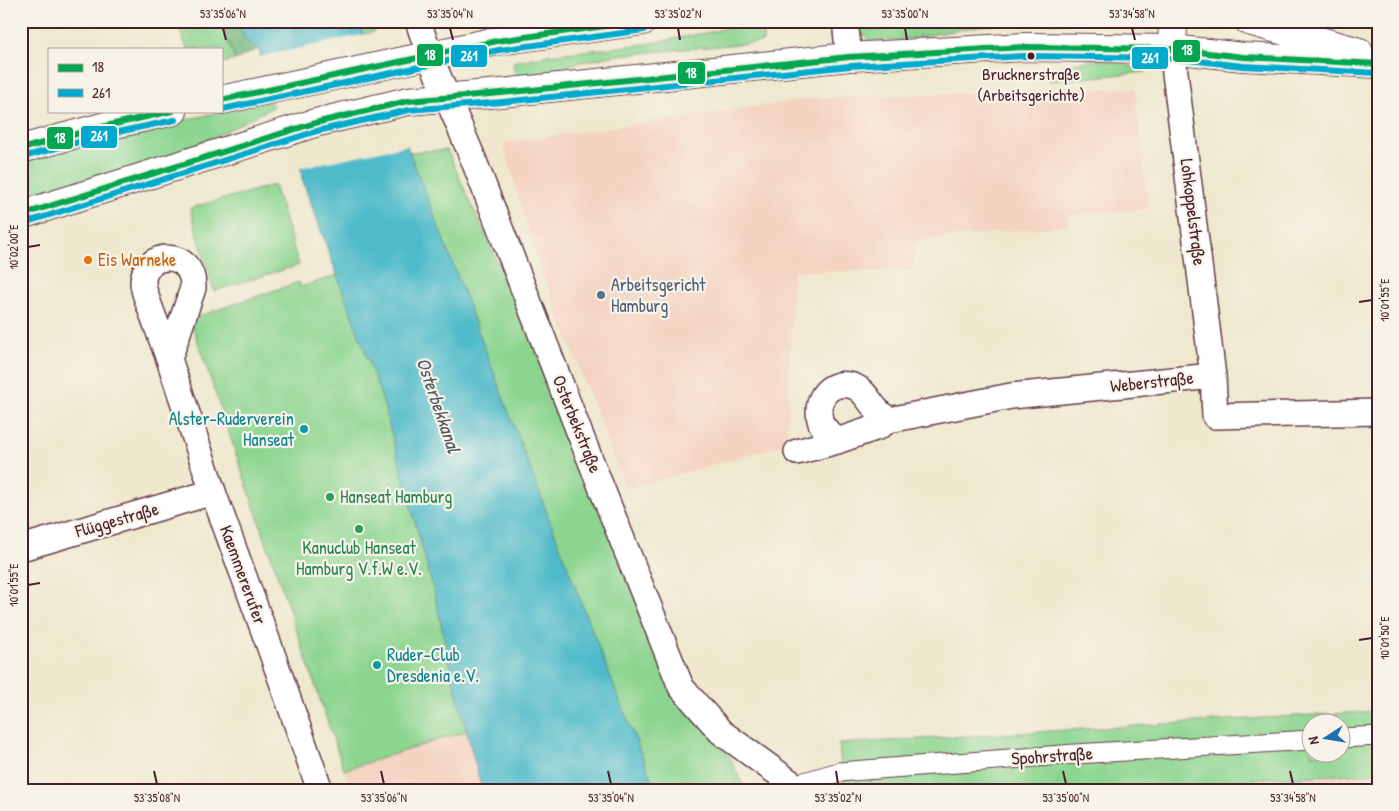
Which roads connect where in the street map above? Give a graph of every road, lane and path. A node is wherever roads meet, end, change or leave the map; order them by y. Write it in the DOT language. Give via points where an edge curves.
graph roads {
  1 [pos="418,21"];
  2 [pos="643,21"];
  3 [pos="845,21"];
  4 [pos="1173,21"];
  5 [pos="1249,21"];
  6 [pos="1172,49"];
  7 [pos="848,56"];
  8 [pos="430,57"];
  9 [pos="1378,57"];
  10 [pos="1378,64"];
  11 [pos="448,98"];
  12 [pos="222,100"];
  13 [pos="168,112"];
  14 [pos="21,149"];
  15 [pos="21,215"];
  16 [pos="168,359"];
  17 [pos="1213,376"];
  18 [pos="1378,412"];
  19 [pos="889,420"];
  20 [pos="837,441"];
  21 [pos="797,452"];
  22 [pos="213,492"];
  23 [pos="21,548"];
  24 [pos="1378,736"];
  25 [pos="1352,737"];
  26 [pos="1302,741"];
  27 [pos="794,785"];
  28 [pos="320,790"];
  1 -- 8 [label="street, Osterbekstraße"];
  2 -- 8 [label="main road" via="497,42"];
  3 -- 7 [label="street"];
  4 -- 6 [label="main road"];
  5 -- 9 [label="main road"];
  6 -- 7 [label="main road" via="1025,47"];
  6 -- 10 [label="main road" via="1243,57"];
  6 -- 17 [label="street, Lohkoppelstraße"];
  7 -- 11 [label="main road"];
  8 -- 11 [label="street, Osterbekstraße"];
  8 -- 12 [label="main road"];
  11 -- 15 [label="main road" via="395,104 315,123"];
  11 -- 27 [label="street, Osterbekstraße" via="681,686 721,732"];
  13 -- 14 [label="main road"];
  16 -- 22 [label="street, Kaemmererufer"];
  17 -- 18 [label="street, Weberstraße" via="1215,416"];
  17 -- 19 [label="street, Weberstraße" via="1011,396"];
  19 -- 20 [label="street, Weberstraße"];
  19 -- 20 [label="street" via="878,412 866,394 854,386 832,386 824,393 820,420"];
  20 -- 21 [label="street, Weberstraße"];
  22 -- 23 [label="street, Flüggestraße"];
  22 -- 28 [label="street, Kaemmererufer"];
  24 -- 25 [label="street"];
  26 -- 27 [label="street, Spohrstraße" via="839,772"];
}
